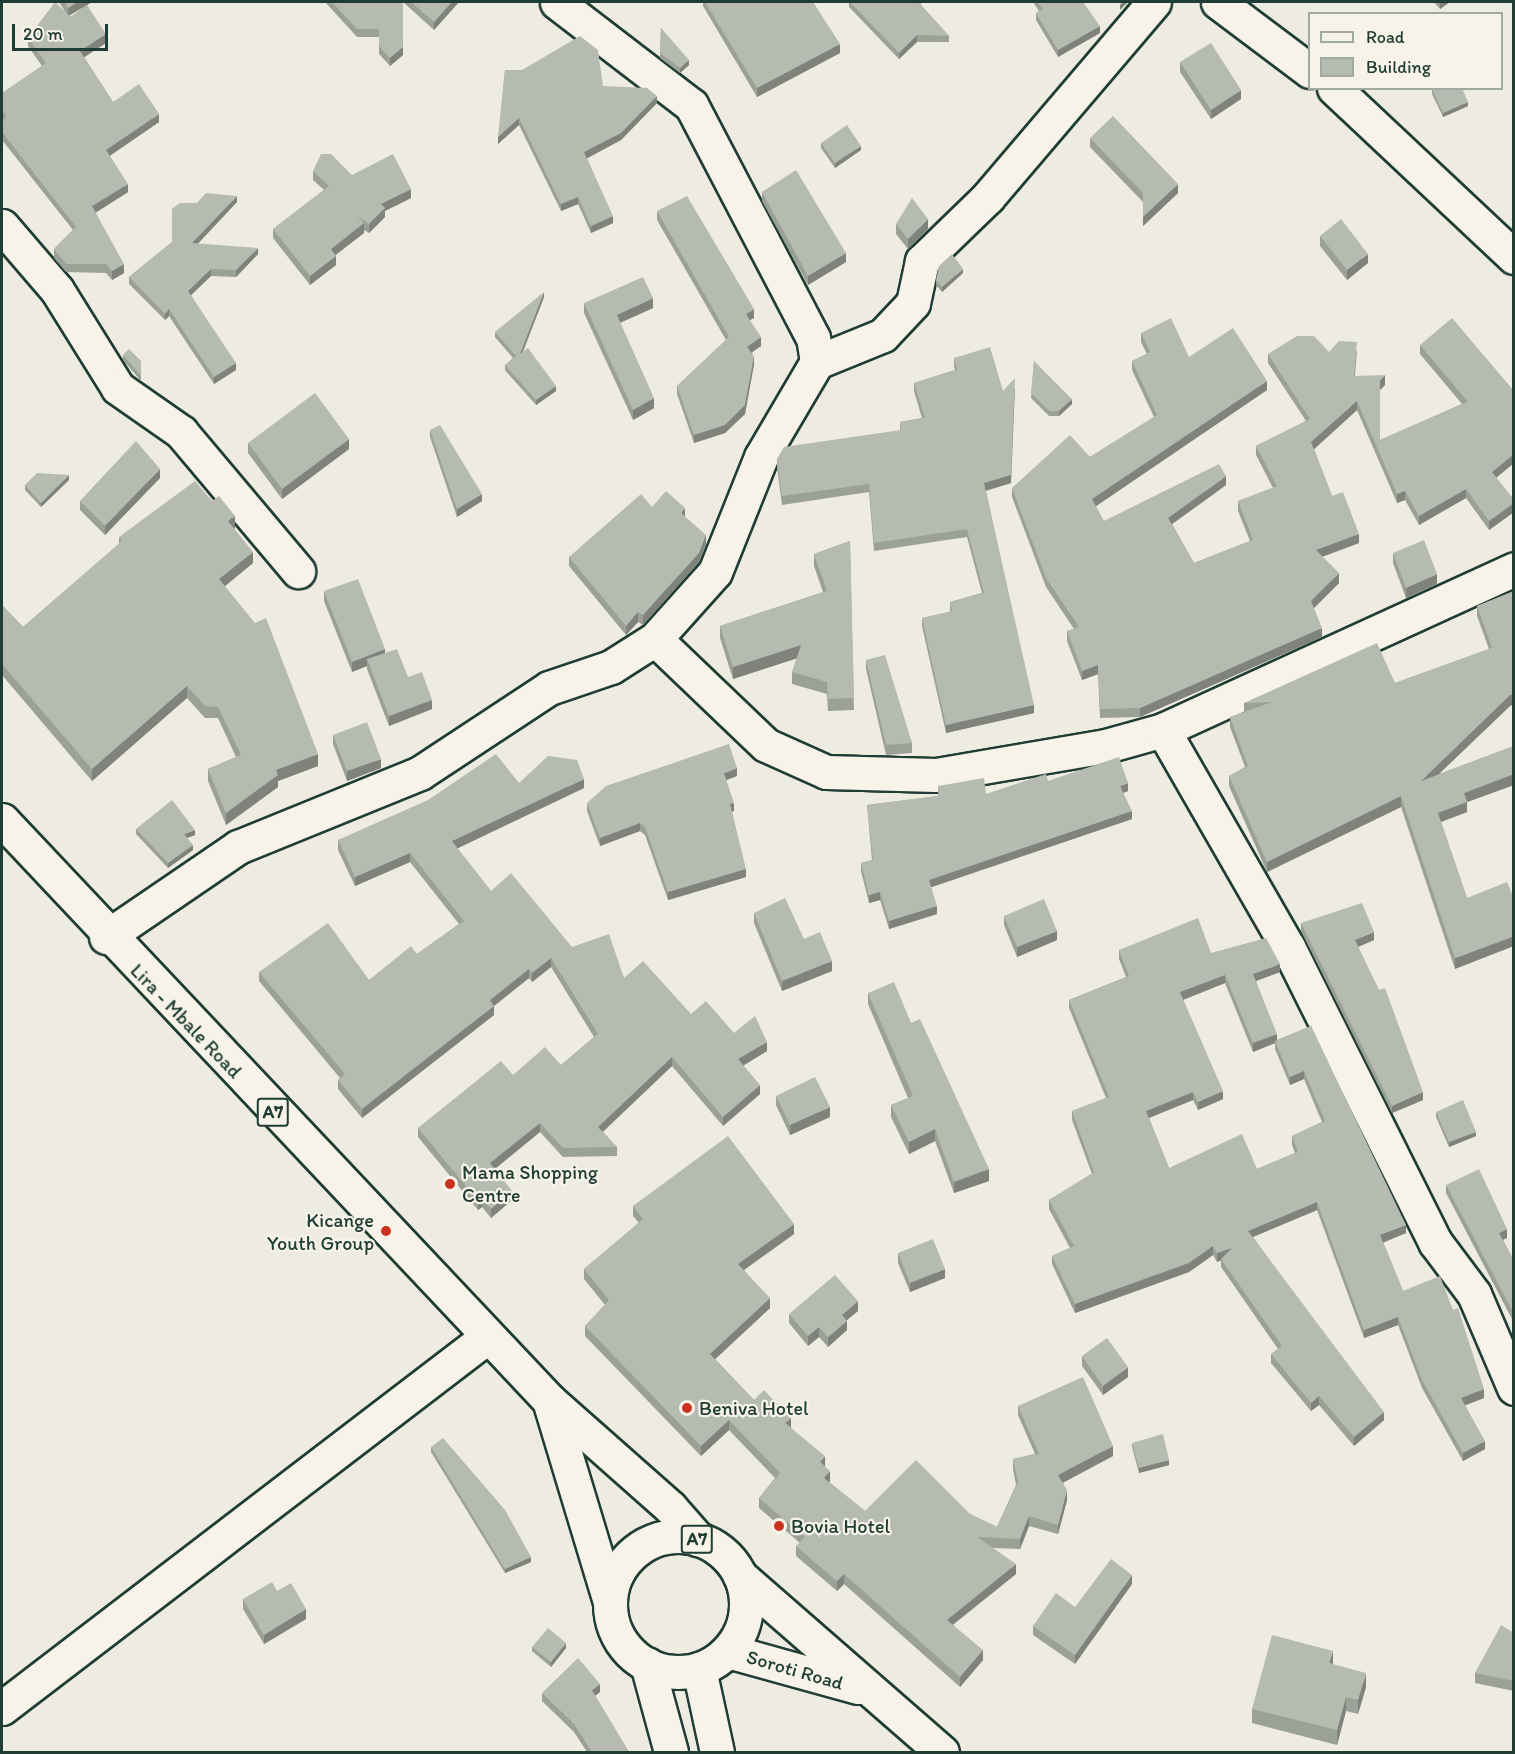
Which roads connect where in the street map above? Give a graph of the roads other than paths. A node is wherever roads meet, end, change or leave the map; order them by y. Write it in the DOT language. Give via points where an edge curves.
graph roads {
  1 [pos="1154,2"];
  2 [pos="1218,2"];
  3 [pos="571,5"];
  4 [pos="1308,70"];
  5 [pos="1336,90"];
  6 [pos="2,226"];
  7 [pos="1514,257"];
  8 [pos="818,362"];
  9 [pos="1514,569"];
  10 [pos="298,571"];
  11 [pos="655,639"];
  12 [pos="1163,730"];
  13 [pos="2,820"];
  14 [pos="106,937"];
  15 [pos="488,1336"];
  16 [pos="1514,1388"];
  17 [pos="549,1400"];
  18 [pos="698,1539"];
  19 [pos="740,1576"];
  20 [pos="610,1602"];
  21 [pos="728,1651"];
  22 [pos="647,1665"];
  23 [pos="699,1669"];
  24 [pos="863,1689"];
  25 [pos="2,1708"];
  26 [pos="716,1749"];
  27 [pos="671,1752"];
  28 [pos="942,1752"];
  1 -- 8 [label="street" via="988,197 922,261 914,303 883,335"];
  2 -- 4 [label="street"];
  3 -- 8 [label="street" via="691,105 813,338"];
  5 -- 7 [label="street"];
  6 -- 10 [label="street" via="57,290 118,388 182,432"];
  8 -- 11 [label="street" via="761,457 715,572"];
  9 -- 12 [label="street"];
  11 -- 12 [label="street" via="766,745 826,772 936,775 1106,746"];
  11 -- 14 [label="street" via="611,667 549,688 420,773 237,847"];
  12 -- 16 [label="street" via="1288,947 1429,1232 1474,1294"];
  13 -- 14 [label="street, Lira - Mbale Road / A7"];
  14 -- 15 [label="street, Lira - Mbale Road / A7"];
  15 -- 17 [label="street, Lira - Mbale Road / A7"];
  15 -- 25 [label="street"];
  17 -- 18 [label="street, A7" via="670,1507"];
  17 -- 20 [label="street, A7"];
  18 -- 19 [label="street, A7" via="716,1547"];
  18 -- 20 [label="street, A7" via="667,1538 638,1549 623,1564"];
  19 -- 21 [label="street" via="746,1615"];
  19 -- 24 [label="street"];
  20 -- 22 [label="street, A7" via="619,1639"];
  21 -- 23 [label="street"];
  21 -- 24 [label="street, Soroti Road"];
  22 -- 23 [label="street" via="672,1672"];
  22 -- 27 [label="street"];
  23 -- 26 [label="street"];
  24 -- 28 [label="street"];
}
